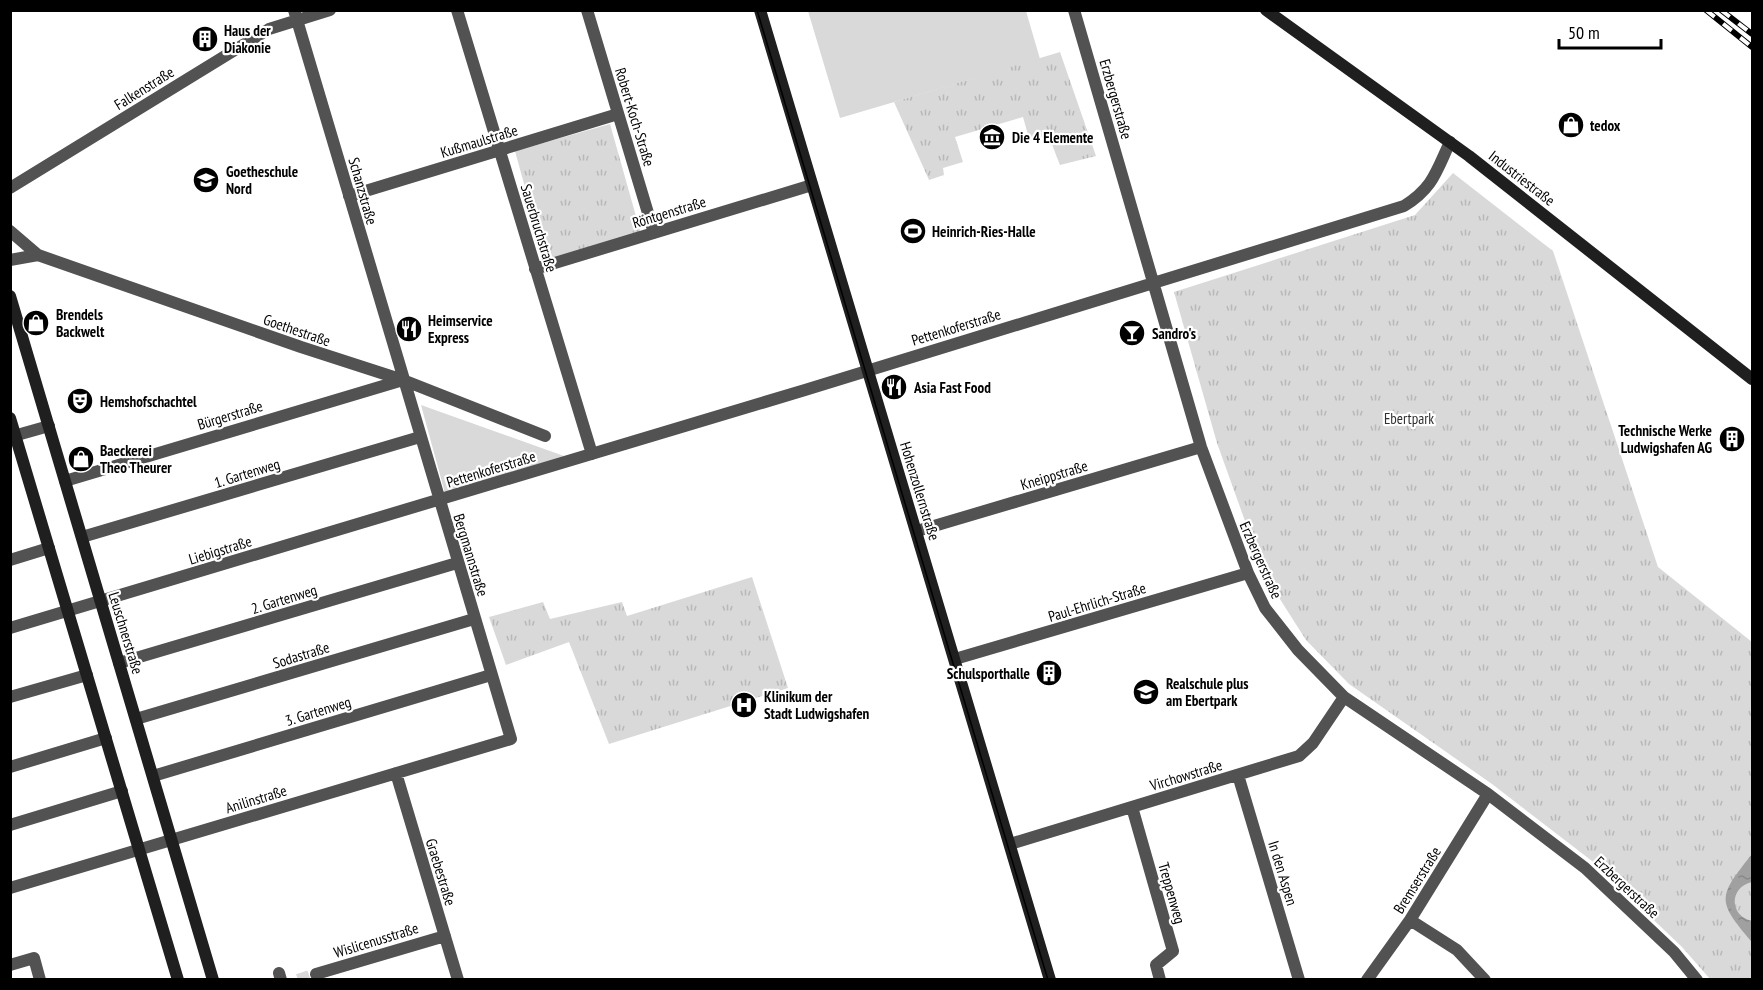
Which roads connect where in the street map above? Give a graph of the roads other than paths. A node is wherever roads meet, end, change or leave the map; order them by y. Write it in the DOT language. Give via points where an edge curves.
graph roads {
  1 [pos="330,10"];
  2 [pos="457,10"];
  3 [pos="587,10"];
  4 [pos="760,10"];
  5 [pos="1074,10"];
  6 [pos="1266,10"];
  7 [pos="296,15"];
  8 [pos="618,114"];
  9 [pos="1450,142"];
  10 [pos="499,150"];
  11 [pos="812,185"];
  12 [pos="10,188"];
  13 [pos="349,196"];
  14 [pos="10,231"];
  15 [pos="654,233"];
  16 [pos="38,255"];
  17 [pos="10,260"];
  18 [pos="535,268"];
  19 [pos="1154,282"];
  20 [pos="10,296"];
  21 [pos="869,370"];
  22 [pos="1752,379"];
  23 [pos="403,380"];
  24 [pos="10,418"];
  25 [pos="49,426"];
  26 [pos="13,436"];
  27 [pos="545,436"];
  28 [pos="420,437"];
  29 [pos="1201,447"];
  30 [pos="592,454"];
  31 [pos="65,481"];
  32 [pos="439,501"];
  33 [pos="917,531"];
  34 [pos="82,537"];
  35 [pos="50,548"];
  36 [pos="10,560"];
  37 [pos="457,563"];
  38 [pos="1248,573"];
  39 [pos="101,601"];
  40 [pos="68,611"];
  41 [pos="474,619"];
  42 [pos="10,628"];
  43 [pos="955,659"];
  44 [pos="120,663"];
  45 [pos="87,675"];
  46 [pos="491,675"];
  47 [pos="10,697"];
  48 [pos="1344,697"];
  49 [pos="136,719"];
  50 [pos="106,738"];
  51 [pos="511,739"];
  52 [pos="10,767"];
  53 [pos="396,773"];
  54 [pos="1238,775"];
  55 [pos="153,776"];
  56 [pos="122,791"];
  57 [pos="1488,794"];
  58 [pos="1132,807"];
  59 [pos="10,825"];
  60 [pos="172,840"];
  61 [pos="1010,844"];
  62 [pos="139,850"];
  63 [pos="10,888"];
  64 [pos="1410,920"];
  65 [pos="445,936"];
  66 [pos="10,965"];
  67 [pos="316,974"];
  68 [pos="40,980"];
  69 [pos="178,980"];
  70 [pos="213,980"];
  71 [pos="458,980"];
  72 [pos="1050,980"];
  73 [pos="1160,980"];
  74 [pos="1299,980"];
  75 [pos="1367,980"];
  76 [pos="1485,980"];
  77 [pos="1697,980"];
  1 -- 7 [label="street, Falkenstraße"];
  2 -- 10 [label="street, Sauerbruchstraße"];
  3 -- 8 [label="street, Robert-Koch-Straße"];
  4 -- 11 [label="street, Hohenzollernstraße"];
  5 -- 19 [label="street, Erzbergerstraße"];
  6 -- 9 [label="street, Industriestraße"];
  7 -- 12 [label="street, Falkenstraße"];
  7 -- 13 [label="street, Schanzstraße"];
  8 -- 10 [label="street, Kußmaulstraße"];
  8 -- 15 [label="street, Robert-Koch-Straße"];
  9 -- 19 [label="street, Pettenkoferstraße" via="1430,183 1420,196 1404,206"];
  9 -- 22 [label="street, Industriestraße"];
  10 -- 13 [label="street, Kußmaulstraße"];
  10 -- 18 [label="street, Sauerbruchstraße"];
  11 -- 15 [label="street, Röntgenstraße"];
  11 -- 21 [label="street, Hohenzollernstraße"];
  13 -- 23 [label="street, Schanzstraße"];
  14 -- 16 [label="street, Goethestraße"];
  15 -- 18 [label="street, Röntgenstraße"];
  16 -- 17 [label="street, Goethestraße"];
  16 -- 23 [label="street, Goethestraße"];
  18 -- 30 [label="street, Sauerbruchstraße"];
  19 -- 21 [label="street, Pettenkoferstraße"];
  19 -- 29 [label="street, Erzbergerstraße"];
  20 -- 25 [label="street, Leuschnerstraße"];
  21 -- 30 [label="street, Pettenkoferstraße"];
  21 -- 33 [label="street, Hohenzollernstraße"];
  23 -- 27 [label="street, Goethestraße"];
  23 -- 28 [label="street, Bergmannstraße"];
  23 -- 31 [label="street, Bürgerstraße"];
  24 -- 26 [label="street"];
  25 -- 26 [label="street"];
  25 -- 31 [label="street, Leuschnerstraße"];
  26 -- 35 [label="street"];
  28 -- 32 [label="street, Bergmannstraße"];
  28 -- 34 [label="street, 1. Gartenweg"];
  29 -- 33 [label="street, Kneippstraße"];
  29 -- 38 [label="street, Erzbergerstraße"];
  30 -- 32 [label="street, Pettenkoferstraße"];
  31 -- 34 [label="street, Leuschnerstraße"];
  32 -- 37 [label="street, Bergmannstraße"];
  32 -- 39 [label="street, Liebigstraße"];
  33 -- 43 [label="street, Hohenzollernstraße"];
  34 -- 39 [label="street, Leuschnerstraße"];
  35 -- 36 [label="street"];
  35 -- 40 [label="street"];
  37 -- 41 [label="street, Bergmannstraße"];
  37 -- 44 [label="street, 2. Gartenweg"];
  38 -- 43 [label="street, Paul-Ehrlich-Straße"];
  38 -- 48 [label="street, Erzbergerstraße" via="1265,608 1298,650"];
  39 -- 40 [label="street, Liebigstraße"];
  39 -- 44 [label="street, Leuschnerstraße"];
  40 -- 42 [label="street, Liebigstraße"];
  40 -- 45 [label="street"];
  41 -- 46 [label="street, Bergmannstraße"];
  41 -- 49 [label="street, Sodastraße"];
  43 -- 61 [label="street, Hohenzollernstraße"];
  44 -- 49 [label="street, Leuschnerstraße"];
  45 -- 47 [label="street"];
  45 -- 50 [label="street"];
  46 -- 51 [label="street, Bergmannstraße"];
  46 -- 55 [label="street, 3. Gartenweg"];
  48 -- 54 [label="street, Virchowstraße" via="1313,743 1299,756"];
  48 -- 57 [label="street, Erzbergerstraße"];
  49 -- 55 [label="street, Leuschnerstraße"];
  50 -- 52 [label="street"];
  50 -- 56 [label="street"];
  51 -- 53 [label="street, Anilinstraße"];
  53 -- 60 [label="street, Anilinstraße"];
  53 -- 65 [label="street, Graebestraße"];
  54 -- 58 [label="street, Virchowstraße"];
  54 -- 74 [label="street, In den Aspen"];
  55 -- 60 [label="street, Leuschnerstraße"];
  56 -- 59 [label="street"];
  56 -- 62 [label="street"];
  57 -- 64 [label="street, Bremserstraße"];
  57 -- 77 [label="street, Erzbergerstraße" via="1585,868 1667,945"];
  58 -- 61 [label="street, Virchowstraße"];
  58 -- 73 [label="street, Treppenweg" via="1173,951 1156,965"];
  60 -- 62 [label="street, Anilinstraße"];
  60 -- 70 [label="street, Leuschnerstraße"];
  61 -- 72 [label="street, Hohenzollernstraße"];
  62 -- 63 [label="street, Anilinstraße"];
  62 -- 69 [label="street"];
  64 -- 75 [label="street, Bremserstraße"];
  64 -- 76 [label="street" via="1456,950"];
  65 -- 67 [label="street, Wislicenusstraße"];
  65 -- 71 [label="street, Graebestraße"];
  66 -- 68 [label="street" via="34,958"];
}
